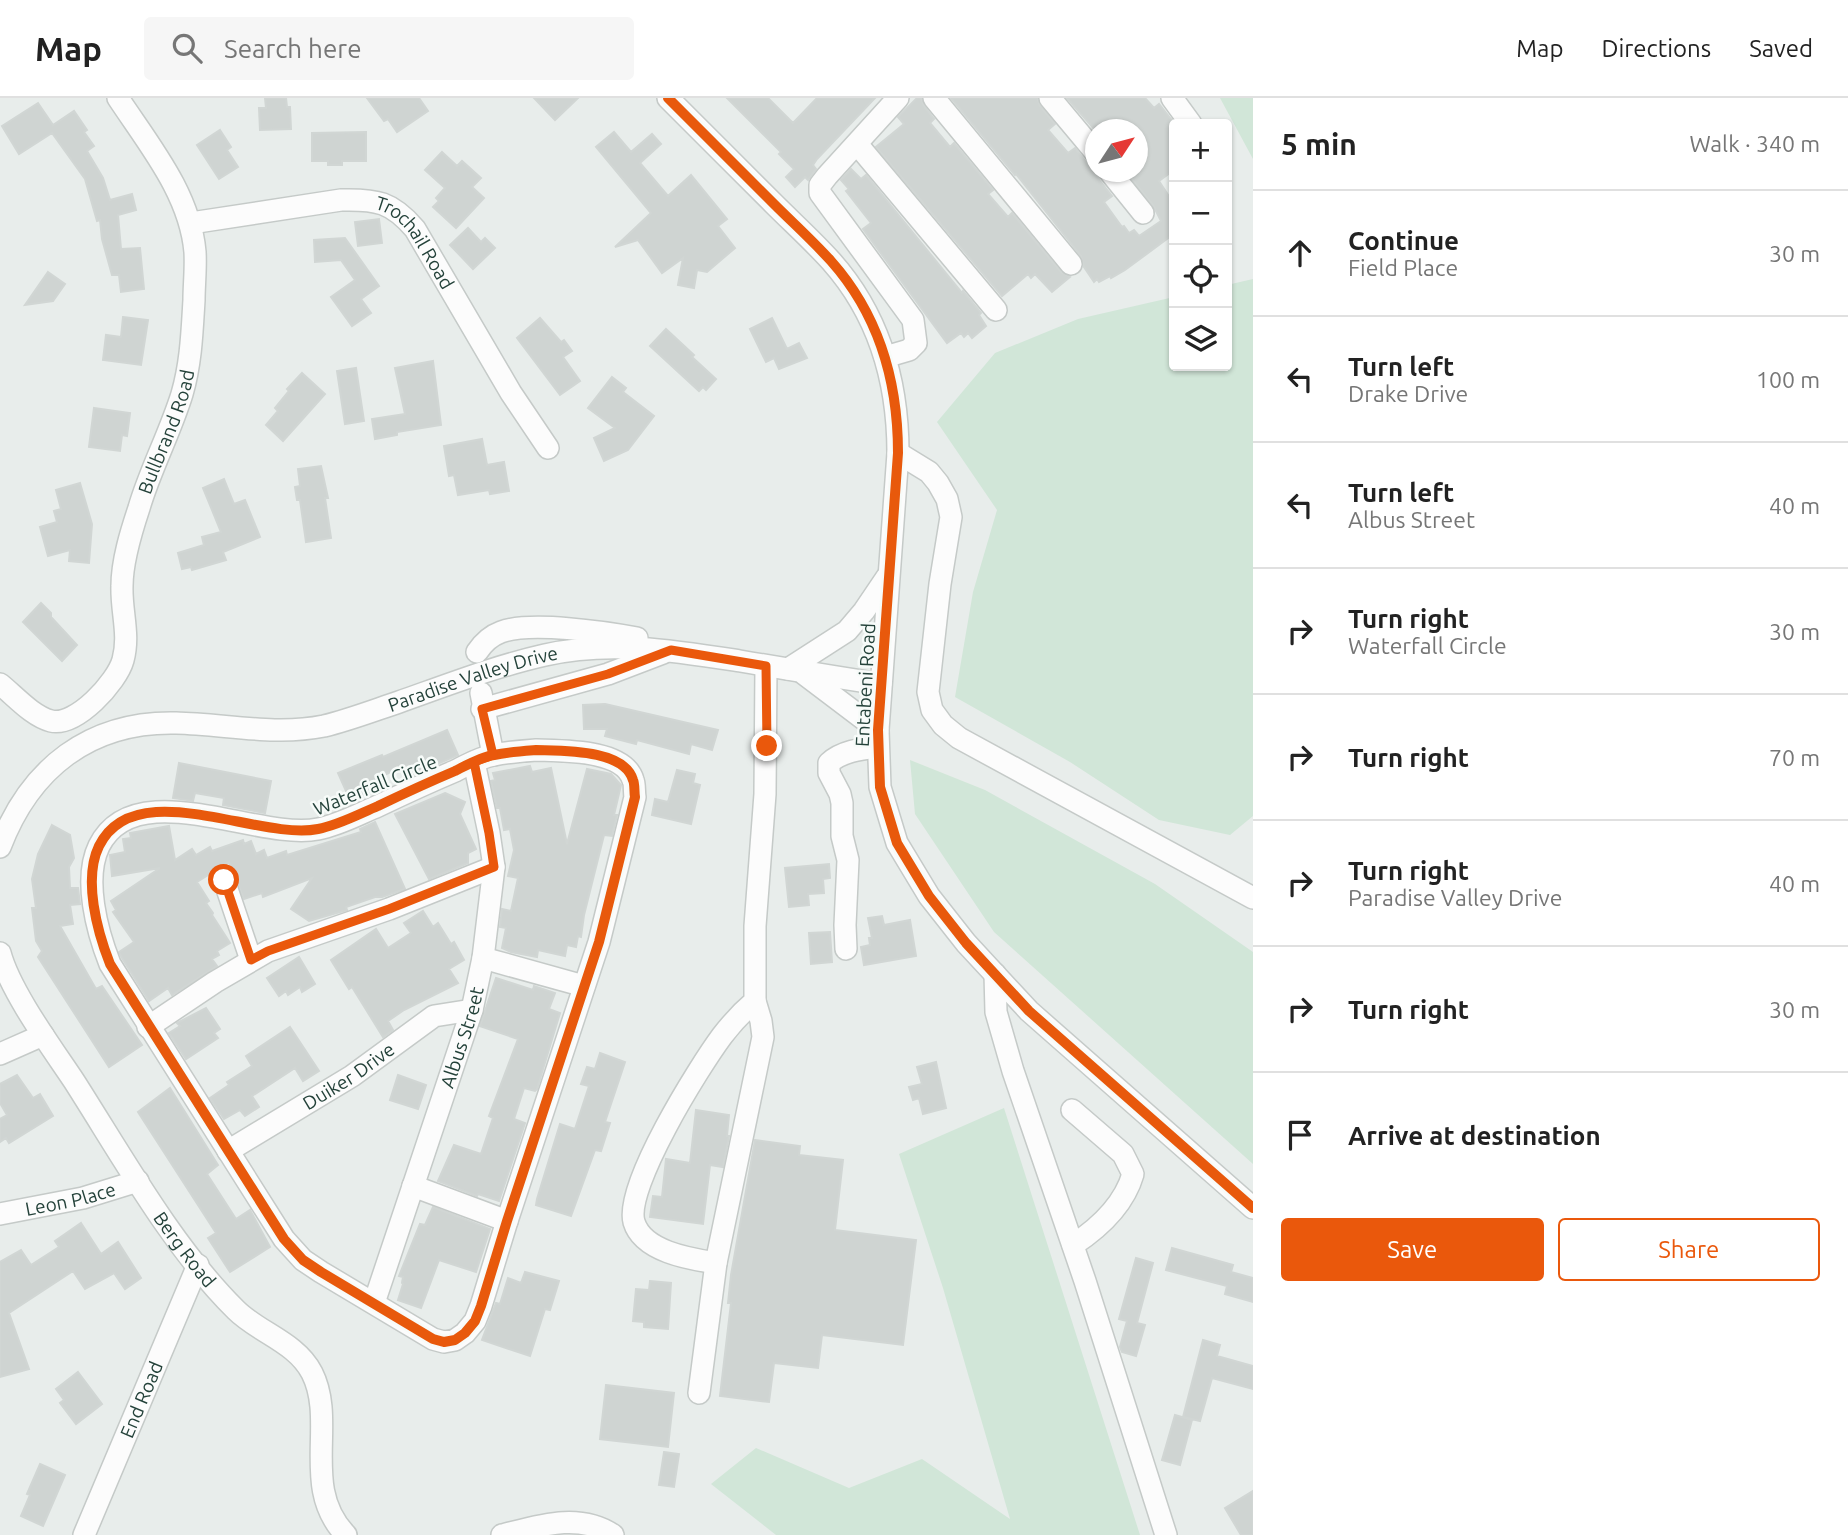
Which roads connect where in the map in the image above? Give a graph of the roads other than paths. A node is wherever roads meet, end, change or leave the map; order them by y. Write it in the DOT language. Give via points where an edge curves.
graph roads {
  1 [pos="118,98"];
  2 [pos="668,98"];
  3 [pos="898,98"];
  4 [pos="933,98"];
  5 [pos="1050,98"];
  6 [pos="1172,98"];
  7 [pos="1187,119"];
  8 [pos="1085,140"];
  9 [pos="857,144"];
  10 [pos="1118,182"];
  11 [pos="1143,213"];
  12 [pos="191,223"];
  13 [pos="1071,264"];
  14 [pos="996,310"];
  15 [pos="885,357"];
  16 [pos="548,448"];
  17 [pos="898,453"];
  18 [pos="889,573"];
  19 [pos="671,650"];
  20 [pos="477,652"];
  21 [pos="785,669"];
  22 [pos="0,684"];
  23 [pos="881,684"];
  24 [pos="878,738"];
  25 [pos="483,759"];
  26 [pos="0,848"];
  27 [pos="494,867"];
  28 [pos="224,880"];
  29 [pos="1253,898"];
  30 [pos="846,949"];
  31 [pos="0,953"];
  32 [pos="483,958"];
  33 [pos="251,960"];
  34 [pos="995,974"];
  35 [pos="584,986"];
  36 [pos="755,1001"];
  37 [pos="472,1010"];
  38 [pos="148,1027"];
  39 [pos="43,1035"];
  40 [pos="0,1054"];
  41 [pos="1072,1110"];
  42 [pos="228,1151"];
  43 [pos="138,1181"];
  44 [pos="412,1186"];
  45 [pos="1253,1208"];
  46 [pos="0,1214"];
  47 [pos="507,1221"];
  48 [pos="1073,1245"];
  49 [pos="716,1263"];
  50 [pos="198,1265"];
  51 [pos="374,1303"];
  52 [pos="699,1392"];
  53 [pos="84,1535"];
  54 [pos="346,1535"];
  55 [pos="502,1535"];
  56 [pos="613,1535"];
  57 [pos="1166,1535"];
  1 -- 12 [label="street, Bullbrand Road" via="176,188"];
  2 -- 15 [label="street, Entabeni Road" via="832,261 858,297"];
  3 -- 9 [label="street"];
  4 -- 13 [label="street"];
  5 -- 8 [label="street"];
  6 -- 7 [label="street"];
  9 -- 14 [label="street"];
  9 -- 15 [label="street" via="820,185 820,193 913,320 916,343"];
  10 -- 11 [label="street"];
  12 -- 16 [label="street, Trochail Road" via="341,200 387,204 415,229"];
  12 -- 22 [label="street, Bullbrand Road" via="195,254 191,355 181,396 139,507 125,564 123,661 115,678 78,714 64,720 53,722 31,710"];
  15 -- 17 [label="street, Entabeni Road" via="893,386"];
  17 -- 18 [label="street, Entabeni Road"];
  17 -- 29 [label="street" via="938,482 951,517 928,692 932,710 943,724 959,738"];
  18 -- 21 [label="street" via="847,631"];
  18 -- 23 [label="street, Entabeni Road"];
  19 -- 20 [label="street" via="644,639 596,631 532,628 502,631 485,640"];
  19 -- 21 [label="street, Paradise Valley Drive"];
  19 -- 25 [label="street" via="608,674 481,701"];
  19 -- 26 [label="street, Paradise Valley Drive" via="621,647 547,654 323,726 282,730 138,724 104,733 72,751 27,793"];
  21 -- 23 [label="street, Paradise Valley Drive"];
  21 -- 24 [label="street"];
  21 -- 36 [label="street" via="765,794 755,926"];
  23 -- 24 [label="street, Entabeni Road"];
  24 -- 30 [label="street" via="829,763 842,803 848,860"];
  24 -- 34 [label="street, Entabeni Road" via="880,787 897,844 929,895"];
  25 -- 27 [label="street, Albus Street"];
  25 -- 35 [label="street, Waterfall Circle" via="536,750 585,753 613,760 634,780 635,796"];
  25 -- 38 [label="street, Waterfall Circle" via="319,829 272,829 165,811 150,811 117,825 93,858 96,913 110,964"];
  27 -- 32 [label="street, Albus Street"];
  27 -- 33 [label="street"];
  28 -- 33 [label="street"];
  31 -- 39 [label="street, Berg Road"];
  32 -- 35 [label="street"];
  32 -- 37 [label="street, Albus Street"];
  33 -- 38 [label="street"];
  34 -- 45 [label="street, Entabeni Road" via="1029,1011"];
  34 -- 48 [label="street" via="1001,1031"];
  35 -- 47 [label="street, Waterfall Circle"];
  36 -- 49 [label="street" via="763,1037"];
  36 -- 49 [label="street" via="707,1058 654,1152 635,1196 634,1222 654,1245 677,1256"];
  37 -- 42 [label="street, Duiker Drive" via="434,1016 352,1076"];
  37 -- 44 [label="street, Albus Street"];
  38 -- 42 [label="street, Waterfall Circle"];
  39 -- 40 [label="street"];
  39 -- 43 [label="street, Berg Road"];
  41 -- 48 [label="street" via="1123,1154 1133,1174 1104,1221"];
  42 -- 51 [label="street, Waterfall Circle" via="284,1239 303,1259"];
  43 -- 46 [label="street, Leon Place" via="83,1198"];
  43 -- 50 [label="street, Berg Road"];
  44 -- 47 [label="street"];
  44 -- 51 [label="street, Albus Street"];
  47 -- 51 [label="street, Waterfall Circle" via="475,1321 455,1340 433,1339"];
  48 -- 57 [label="street"];
  49 -- 52 [label="street"];
  50 -- 53 [label="street, End Road"];
  50 -- 54 [label="street, Berg Road" via="236,1310 288,1346 312,1373 319,1394 325,1496 332,1517"];
  55 -- 56 [label="street" via="572,1522"];
}
